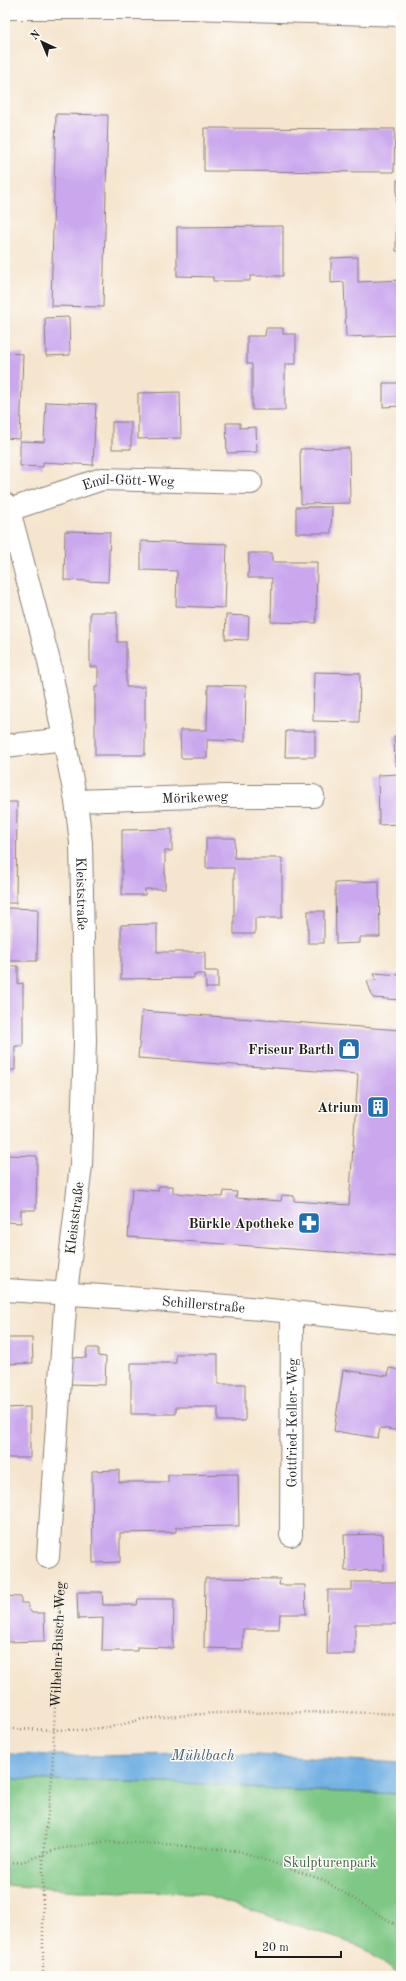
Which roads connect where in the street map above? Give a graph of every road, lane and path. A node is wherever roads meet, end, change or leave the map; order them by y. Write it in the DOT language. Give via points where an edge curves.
graph roads {
  1 [pos="5,8"];
  2 [pos="401,15"];
  3 [pos="251,483"];
  4 [pos="7,507"];
  5 [pos="65,739"];
  6 [pos="5,746"];
  7 [pos="313,796"];
  8 [pos="76,801"];
  9 [pos="5,1290"];
  10 [pos="66,1293"];
  11 [pos="292,1311"];
  12 [pos="401,1323"];
  13 [pos="291,1535"];
  14 [pos="48,1557"];
  15 [pos="401,1714"];
  16 [pos="54,1728"];
  17 [pos="5,1729"];
  18 [pos="43,1855"];
  19 [pos="5,1863"];
  20 [pos="401,1928"];
  21 [pos="44,1976"];
  1 -- 2 [label="street" via="192,8"];
  3 -- 4 [label="street, Emil-Gött-Weg" via="102,479"];
  4 -- 5 [label="street, Kleiststraße" via="49,661"];
  5 -- 6 [label="street"];
  5 -- 8 [label="street, Kleiststraße"];
  7 -- 8 [label="street, Mörikeweg"];
  8 -- 10 [label="street, Kleiststraße" via="81,843 85,1042 80,1165"];
  9 -- 10 [label="street, Schillerstraße"];
  10 -- 11 [label="street, Schillerstraße"];
  10 -- 14 [label="street"];
  11 -- 12 [label="street, Schillerstraße"];
  11 -- 13 [label="street, Gottfried-Keller-Weg"];
  14 -- 16 [label="path, Wilhelm-Busch-Weg" via="60,1572"];
  15 -- 16 [label="path" via="215,1713 143,1719 84,1730"];
  16 -- 17 [label="path"];
  16 -- 18 [label="path, Wilhelm-Busch-Weg" via="52,1780"];
  18 -- 19 [label="path" via="22,1862"];
  18 -- 20 [label="path" via="58,1849 103,1842 164,1844 239,1851 323,1880"];
  18 -- 21 [label="path, Wilhelm-Busch-Weg"];
}
